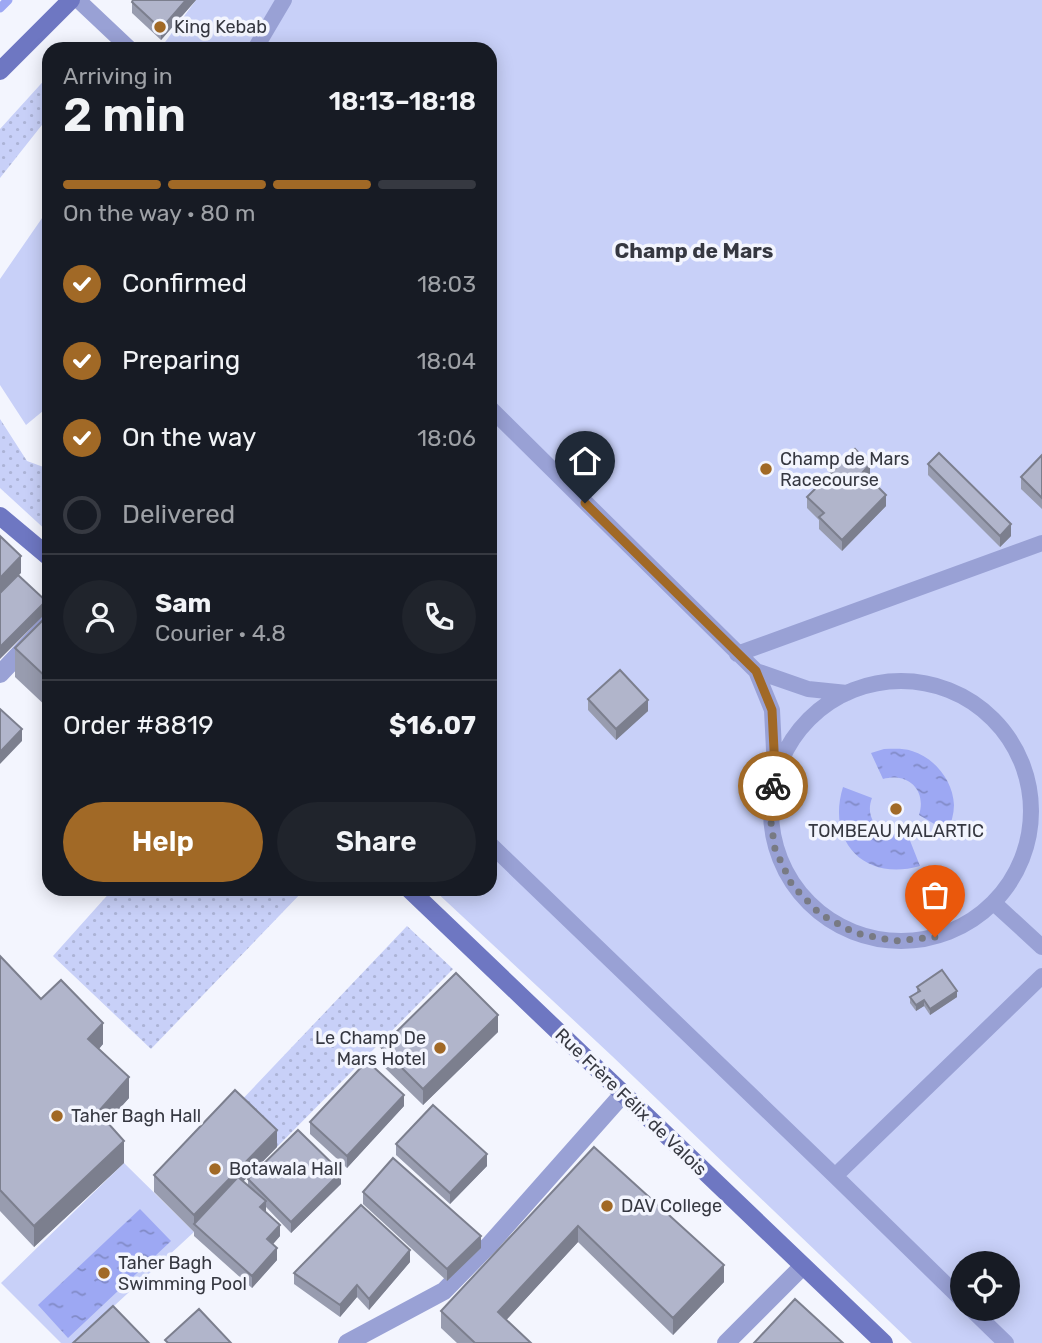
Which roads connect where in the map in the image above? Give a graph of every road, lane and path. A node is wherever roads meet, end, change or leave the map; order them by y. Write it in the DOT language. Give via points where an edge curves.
graph roads {
  1 [pos="71,0"];
  2 [pos="78,0"];
  3 [pos="284,0"];
  4 [pos="123,42"];
  5 [pos="259,42"];
  6 [pos="0,71"];
  7 [pos="497,415"];
  8 [pos="0,517"];
  9 [pos="1042,543"];
  10 [pos="42,551"];
  11 [pos="42,629"];
  12 [pos="737,654"];
  13 [pos="756,671"];
  14 [pos="0,674"];
  15 [pos="847,693"];
  16 [pos="775,770"];
  17 [pos="497,852"];
  18 [pos="416,896"];
  19 [pos="994,903"];
  20 [pos="1042,947"];
  21 [pos="1042,976"];
  22 [pos="623,1094"];
  23 [pos="835,1176"];
  24 [pos="803,1266"];
  25 [pos="950,1288"];
  26 [pos="983,1321"];
  27 [pos="347,1343"];
  28 [pos="726,1343"];
  29 [pos="884,1343"];
  30 [pos="1006,1343"];
  1 -- 6 [label="main road"];
  2 -- 4 [label="lane"];
  3 -- 5 [label="lane"];
  7 -- 12 [label="lane"];
  8 -- 10 [label="main road"];
  9 -- 12 [label="lane"];
  11 -- 14 [label="street"];
  12 -- 13 [label="lane"];
  13 -- 15 [label="lane" via="808,689"];
  13 -- 16 [label="lane" via="772,710"];
  15 -- 16 [label="lane" via="803,721"];
  15 -- 19 [label="lane" via="895,679 939,684 978,703 1009,734 1028,773 1034,816 1024,859"];
  16 -- 19 [label="lane" via="769,809 775,849 792,885 820,914 855,933 895,941 935,937 971,922"];
  17 -- 23 [label="lane"];
  18 -- 22 [label="main road, Rue Frère Félix de Valois"];
  19 -- 20 [label="lane"];
  21 -- 23 [label="lane"];
  22 -- 24 [label="main road, Rue Frère Félix de Valois"];
  22 -- 27 [label="street" via="444,1291"];
  23 -- 25 [label="lane"];
  24 -- 28 [label="street"];
  24 -- 29 [label="main road, Rue Frère Félix de Valois"];
  26 -- 30 [label="lane"];
}
